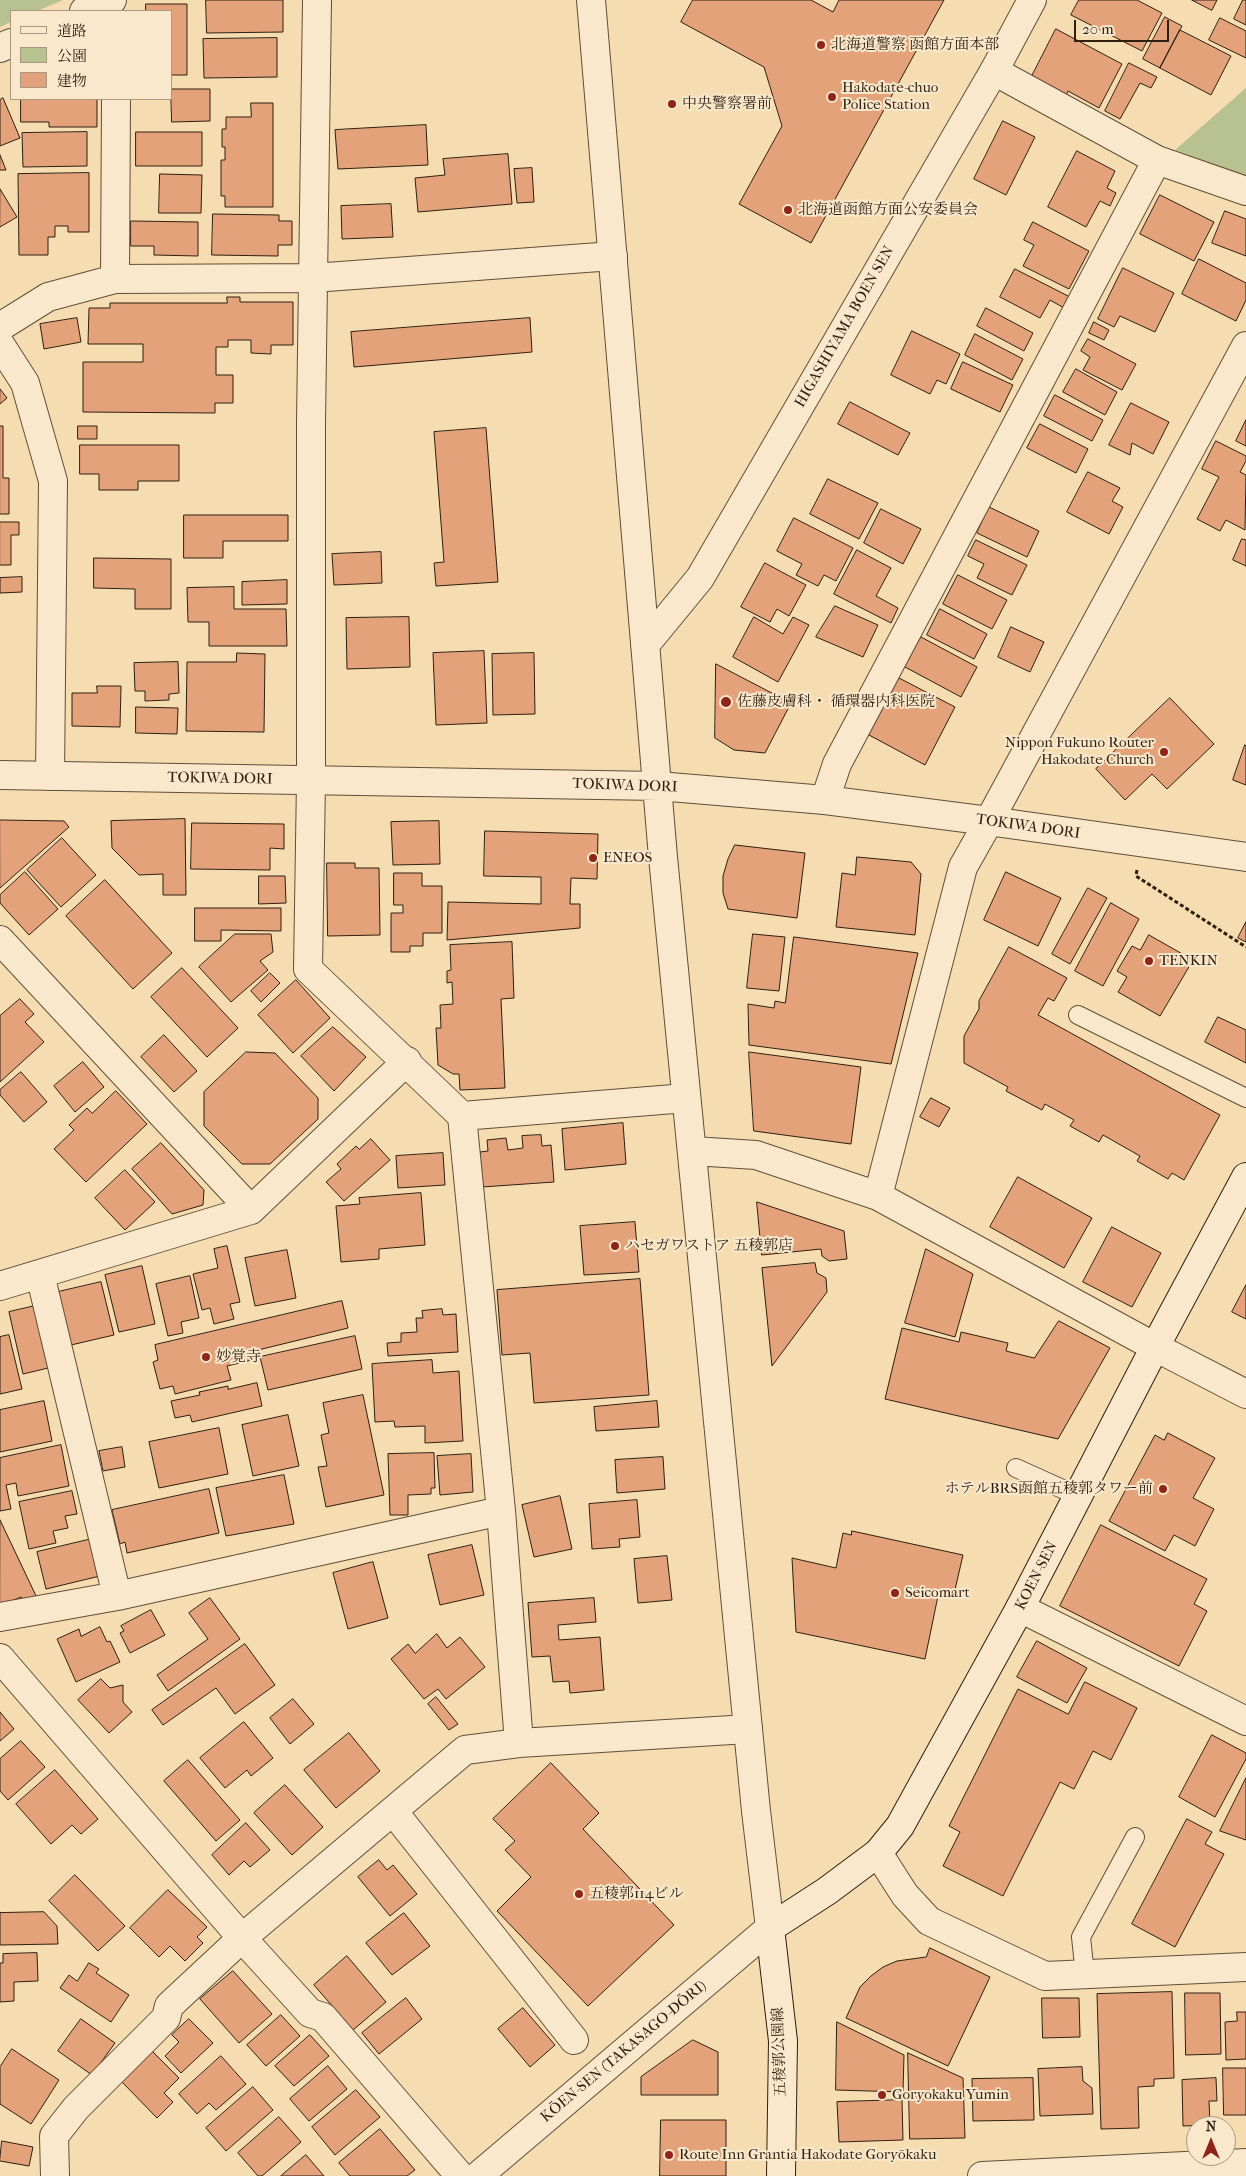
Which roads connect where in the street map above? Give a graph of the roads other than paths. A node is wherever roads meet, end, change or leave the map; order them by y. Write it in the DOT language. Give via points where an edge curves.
graph roads {
  1 [pos="113,0"];
  2 [pos="317,0"];
  3 [pos="591,0"];
  4 [pos="1032,0"];
  5 [pos="87,10"];
  6 [pos="994,71"];
  7 [pos="116,100"];
  8 [pos="1156,160"];
  9 [pos="1246,191"];
  10 [pos="613,256"];
  11 [pos="313,278"];
  12 [pos="115,279"];
  13 [pos="0,327"];
  14 [pos="0,344"];
  15 [pos="1246,346"];
  16 [pos="645,645"];
  17 [pos="0,775"];
  18 [pos="50,776"];
  19 [pos="311,780"];
  20 [pos="658,786"];
  21 [pos="825,800"];
  22 [pos="989,821"];
  23 [pos="1246,858"];
  24 [pos="0,940"];
  25 [pos="1078,1015"];
  26 [pos="407,1061"];
  27 [pos="686,1098"];
  28 [pos="1246,1098"];
  29 [pos="462,1116"];
  30 [pos="693,1151"];
  31 [pos="1246,1177"];
  32 [pos="878,1196"];
  33 [pos="251,1210"];
  34 [pos="40,1274"];
  35 [pos="0,1286"];
  36 [pos="1155,1347"];
  37 [pos="1246,1394"];
  38 [pos="1016,1468"];
  39 [pos="1078,1496"];
  40 [pos="501,1511"];
  41 [pos="117,1596"];
  42 [pos="1020,1608"];
  43 [pos="0,1617"];
  44 [pos="0,1658"];
  45 [pos="1246,1721"];
  46 [pos="748,1729"];
  47 [pos="519,1743"];
  48 [pos="393,1811"];
  49 [pos="1135,1838"];
  50 [pos="878,1853"];
  51 [pos="770,1928"];
  52 [pos="242,1938"];
  53 [pos="1246,1967"];
  54 [pos="1084,1975"];
  55 [pos="574,2040"];
  56 [pos="1246,2163"];
  57 [pos="55,2176"];
  58 [pos="460,2176"];
  59 [pos="478,2176"];
  60 [pos="781,2176"];
  61 [pos="982,2176"];
  1 -- 5 [label="street"];
  2 -- 11 [label="street"];
  3 -- 10 [label="street, 五稜郭公園線"];
  4 -- 6 [label="street, HIGASHIYAMA BOEN SEN"];
  6 -- 8 [label="street"];
  6 -- 16 [label="street, HIGASHIYAMA BOEN SEN" via="700,578"];
  7 -- 12 [label="street"];
  8 -- 9 [label="street"];
  8 -- 21 [label="street" via="837,764"];
  10 -- 11 [label="street"];
  10 -- 16 [label="street, 五稜郭公園線"];
  11 -- 12 [label="street"];
  11 -- 19 [label="street"];
  12 -- 13 [label="street" via="48,297"];
  14 -- 18 [label="street" via="25,383 53,481"];
  15 -- 22 [label="street"];
  16 -- 20 [label="street, 五稜郭公園線"];
  17 -- 18 [label="street, TOKIWA DORI"];
  18 -- 19 [label="street, TOKIWA DORI"];
  19 -- 20 [label="street, TOKIWA DORI"];
  19 -- 26 [label="street" via="308,969"];
  20 -- 21 [label="street, TOKIWA DORI"];
  20 -- 27 [label="street, 五稜郭公園線"];
  21 -- 22 [label="street, TOKIWA DORI"];
  22 -- 23 [label="street, TOKIWA DORI"];
  22 -- 32 [label="street" via="963,867"];
  24 -- 33 [label="street"];
  25 -- 28 [label="lane"];
  26 -- 29 [label="street"];
  26 -- 33 [label="street"];
  27 -- 29 [label="street"];
  27 -- 30 [label="street, 五稜郭公園線"];
  29 -- 40 [label="street"];
  30 -- 32 [label="street" via="756,1155"];
  30 -- 46 [label="street, 五稜郭公園線"];
  31 -- 36 [label="street, KOEN-SEN"];
  32 -- 36 [label="street"];
  33 -- 34 [label="street"];
  34 -- 35 [label="street"];
  34 -- 41 [label="street"];
  36 -- 37 [label="street"];
  36 -- 39 [label="street, KOEN-SEN"];
  38 -- 39 [label="lane"];
  39 -- 42 [label="street, KOEN-SEN"];
  40 -- 41 [label="street"];
  40 -- 47 [label="street"];
  41 -- 43 [label="street"];
  42 -- 45 [label="street"];
  42 -- 50 [label="street, KOEN-SEN" via="900,1826"];
  44 -- 52 [label="street"];
  46 -- 47 [label="street"];
  46 -- 51 [label="street, 五稜郭公園線"];
  47 -- 48 [label="street" via="466,1750"];
  48 -- 52 [label="street"];
  48 -- 55 [label="street"];
  49 -- 54 [label="lane" via="1081,1937"];
  50 -- 51 [label="street, KOEN-SEN"];
  50 -- 54 [label="street" via="905,1895 929,1921 1045,1976"];
  51 -- 59 [label="street, KŌEN-SEN (TAKASAGO-DŌRI)"];
  51 -- 60 [label="street, 五稜郭公園線" via="783,2041"];
  52 -- 57 [label="street" via="169,2006 166,2018 76,2108 54,2136"];
  52 -- 58 [label="street" via="310,2013 323,2017"];
  53 -- 54 [label="street"];
  56 -- 61 [label="street"];
}
